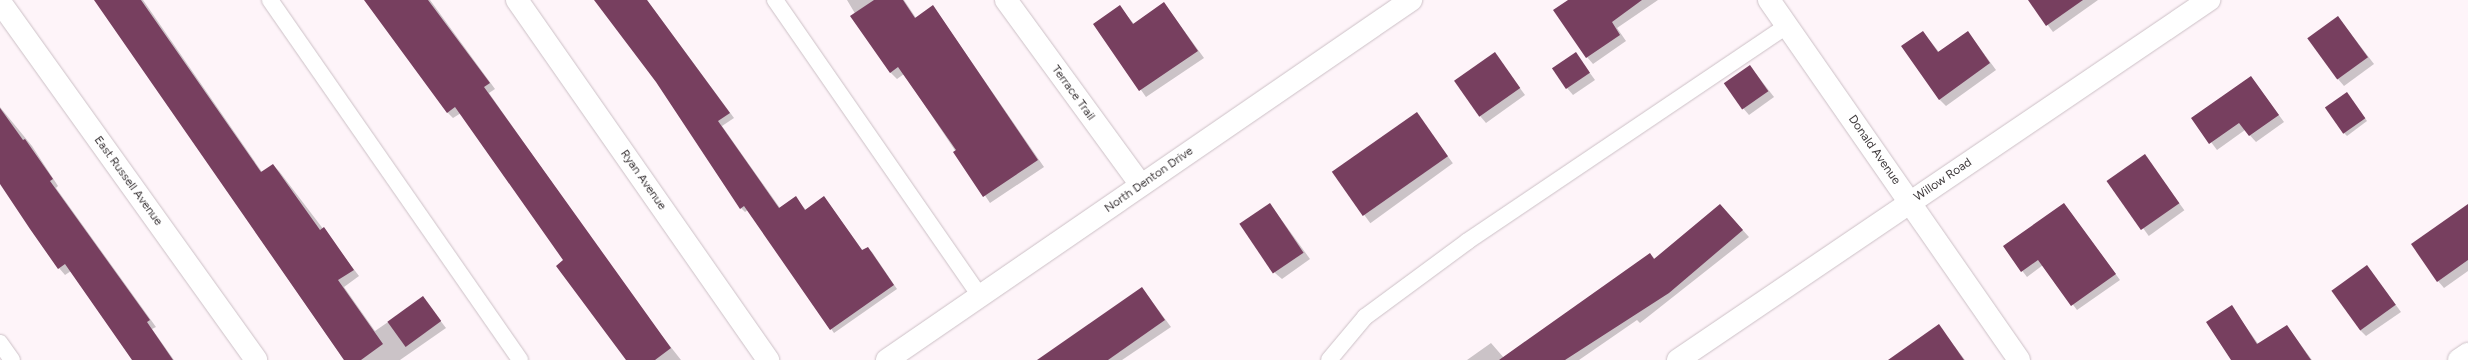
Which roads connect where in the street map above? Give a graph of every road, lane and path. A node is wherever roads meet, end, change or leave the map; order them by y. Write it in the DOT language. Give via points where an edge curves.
graph roads {
  1 [pos="270,0"];
  2 [pos="517,0"];
  3 [pos="775,0"];
  4 [pos="1411,0"];
  5 [pos="1769,0"];
  6 [pos="2209,0"];
  7 [pos="0,2"];
  8 [pos="1012,2"];
  9 [pos="1787,26"];
  10 [pos="1141,185"];
  11 [pos="1910,203"];
  12 [pos="980,296"];
  13 [pos="0,343"];
  14 [pos="2468,354"];
  15 [pos="12,360"];
  16 [pos="256,360"];
  17 [pos="520,360"];
  18 [pos="768,360"];
  19 [pos="887,360"];
  20 [pos="1329,360"];
  21 [pos="1678,360"];
  22 [pos="2019,360"];
  23 [pos="2459,360"];
  1 -- 17 [label="lane"];
  2 -- 18 [label="street, Ryan Avenue"];
  3 -- 12 [label="lane"];
  4 -- 10 [label="street, North Denton Drive"];
  5 -- 9 [label="street, Donald Avenue"];
  6 -- 11 [label="street, Willow Road"];
  7 -- 16 [label="street, East Russell Avenue"];
  8 -- 10 [label="street, Terrace Trail"];
  9 -- 11 [label="street, Donald Avenue"];
  9 -- 20 [label="lane" via="1462,246 1364,317"];
  10 -- 12 [label="street, North Denton Drive"];
  11 -- 21 [label="street, Willow Road"];
  11 -- 22 [label="street, Donald Avenue"];
  12 -- 19 [label="street, North Denton Drive"];
  13 -- 15 [label="lane"];
  14 -- 23 [label="street"];
}
